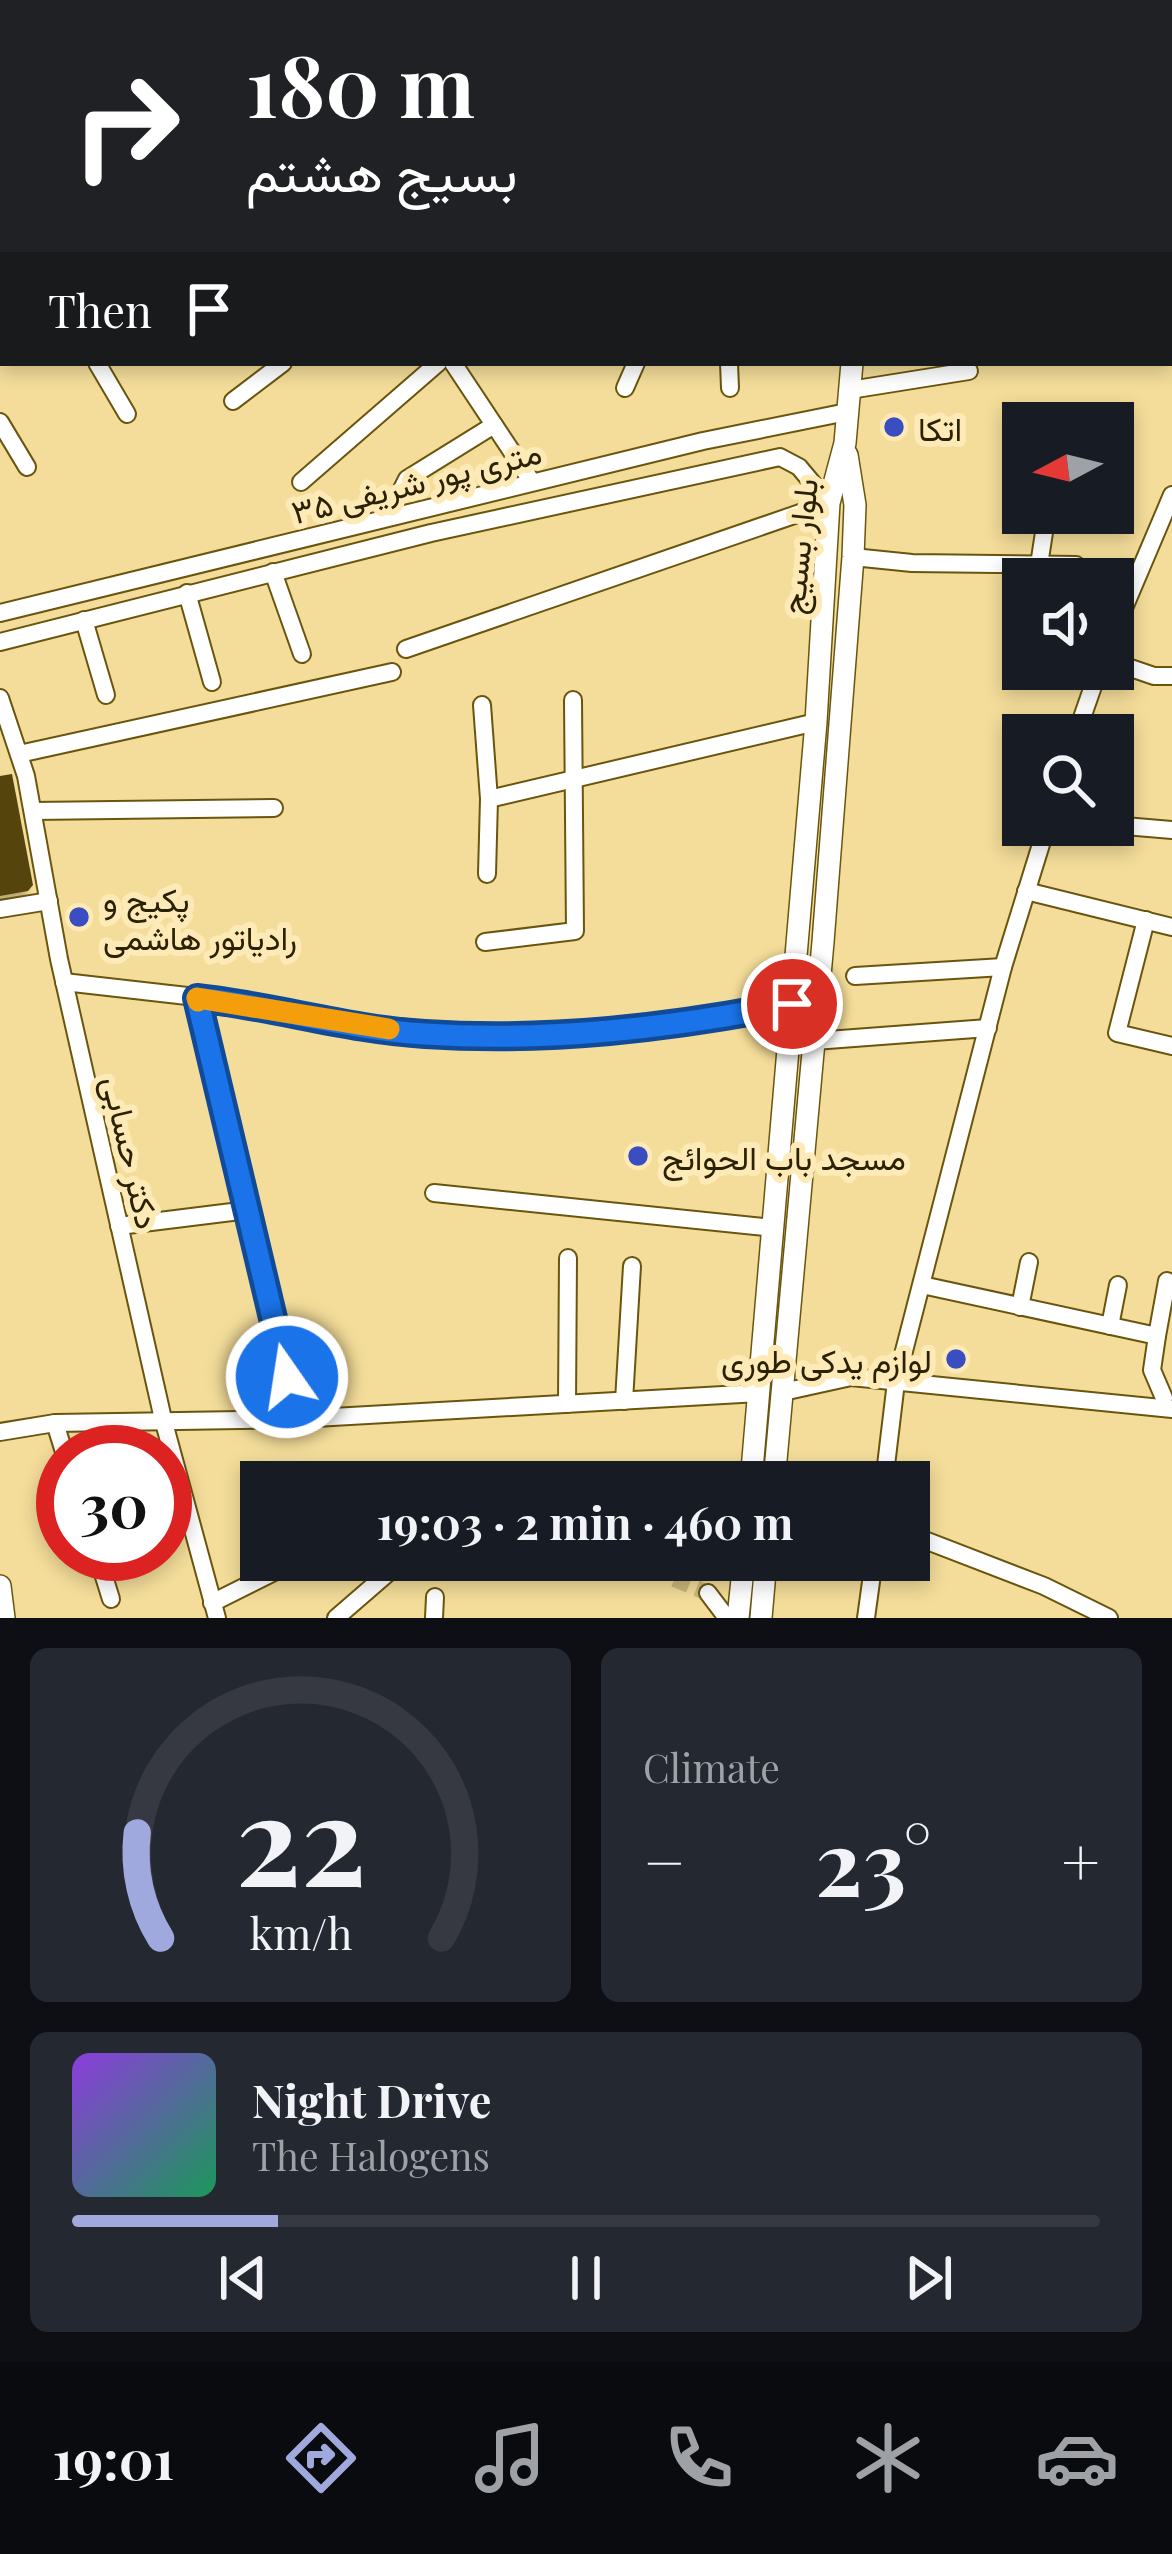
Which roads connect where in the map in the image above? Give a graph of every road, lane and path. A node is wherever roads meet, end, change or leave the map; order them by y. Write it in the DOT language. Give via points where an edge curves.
graph roads {
  1 [pos="100,366"];
  2 [pos="279,366"];
  3 [pos="435,366"];
  4 [pos="455,366"];
  5 [pos="635,366"];
  6 [pos="729,366"];
  7 [pos="852,366"];
  8 [pos="969,371"];
  9 [pos="625,388"];
  10 [pos="730,388"];
  11 [pos="233,401"];
  12 [pos="849,401"];
  13 [pos="127,414"];
  14 [pos="0,422"];
  15 [pos="494,425"];
  16 [pos="742,433"];
  17 [pos="845,443"];
  18 [pos="747,463"];
  19 [pos="27,467"];
  20 [pos="301,482"];
  21 [pos="532,482"];
  22 [pos="1172,495"];
  23 [pos="829,503"];
  24 [pos="388,518"];
  25 [pos="854,557"];
  26 [pos="1002,564"];
  27 [pos="273,572"];
  28 [pos="1134,585"];
  29 [pos="187,593"];
  30 [pos="0,613"];
  31 [pos="84,620"];
  32 [pos="0,642"];
  33 [pos="406,649"];
  34 [pos="302,654"];
  35 [pos="1134,669"];
  36 [pos="392,671"];
  37 [pos="1172,676"];
  38 [pos="212,682"];
  39 [pos="106,695"];
  40 [pos="0,698"];
  41 [pos="573,700"];
  42 [pos="482,705"];
  43 [pos="816,722"];
  44 [pos="19,754"];
  45 [pos="572,780"];
  46 [pos="489,800"];
  47 [pos="274,808"];
  48 [pos="33,812"];
  49 [pos="1134,827"];
  50 [pos="1172,830"];
  51 [pos="1040,846"];
  52 [pos="487,874"];
  53 [pos="1026,891"];
  54 [pos="49,901"];
  55 [pos="0,909"];
  56 [pos="1146,920"];
  57 [pos="1172,926"];
  58 [pos="484,942"];
  59 [pos="1003,967"];
  60 [pos="855,976"];
  61 [pos="64,982"];
  62 [pos="197,998"];
  63 [pos="792,1004"];
  64 [pos="988,1028"];
  65 [pos="814,1041"];
  66 [pos="1172,1046"];
  67 [pos="434,1193"];
  68 [pos="248,1210"];
  69 [pos="119,1226"];
  70 [pos="773,1228"];
  71 [pos="568,1258"];
  72 [pos="1029,1262"];
  73 [pos="632,1266"];
  74 [pos="1167,1281"];
  75 [pos="922,1285"];
  76 [pos="1118,1285"];
  77 [pos="1020,1307"];
  78 [pos="1110,1326"];
  79 [pos="1156,1336"];
  80 [pos="896,1382"];
  81 [pos="782,1392"];
  82 [pos="759,1393"];
  83 [pos="624,1401"];
  84 [pos="1166,1401"];
  85 [pos="567,1404"];
  86 [pos="298,1419"];
  87 [pos="163,1420"];
  88 [pos="55,1423"];
  89 [pos="0,1432"];
  90 [pos="753,1461"];
  91 [pos="776,1461"];
  92 [pos="887,1461"];
  93 [pos="930,1542"];
  94 [pos="105,1581"];
  95 [pos="263,1581"];
  96 [pos="379,1581"];
  97 [pos="742,1581"];
  98 [pos="764,1581"];
  99 [pos="871,1581"];
  100 [pos="0,1586"];
  101 [pos="708,1593"];
  102 [pos="436,1597"];
  103 [pos="111,1599"];
  104 [pos="214,1610"];
  105 [pos="4,1618"];
  106 [pos="336,1618"];
  107 [pos="434,1618"];
  108 [pos="728,1618"];
  109 [pos="738,1618"];
  110 [pos="760,1618"];
  111 [pos="866,1618"];
  112 [pos="1109,1618"];
  1 -- 13 [label="street"];
  2 -- 11 [label="street"];
  3 -- 20 [label="street"];
  4 -- 15 [label="street"];
  5 -- 9 [label="street"];
  6 -- 10 [label="street"];
  7 -- 12 [label="main road"];
  8 -- 12 [label="street, ۳۵ متری پور شریفی"];
  12 -- 16 [label="street, ۳۵ متری پور شریفی"];
  12 -- 17 [label="main road"];
  14 -- 19 [label="street"];
  15 -- 21 [label="street"];
  15 -- 24 [label="street" via="406,479"];
  16 -- 18 [label="street"];
  16 -- 21 [label="street, ۳۵ متری پور شریفی"];
  17 -- 23 [label="main road, بلوار بسیج"];
  17 -- 25 [label="main road, بلوار بسیج"];
  18 -- 23 [label="street, ۳۵ متری پور شریفی" via="780,458 800,467"];
  18 -- 27 [label="street, ۳۵ متری پور شریفی"];
  21 -- 24 [label="street, ۳۵ متری پور شریفی"];
  22 -- 28 [label="street"];
  23 -- 33 [label="street"];
  23 -- 43 [label="main road, بلوار بسیج"];
  24 -- 30 [label="street, ۳۵ متری پور شریفی"];
  25 -- 26 [label="street"];
  25 -- 65 [label="main road, بلوار بسیج"];
  27 -- 29 [label="street, ۳۵ متری پور شریفی"];
  27 -- 34 [label="street"];
  29 -- 31 [label="street, ۳۵ متری پور شریفی"];
  29 -- 38 [label="street"];
  31 -- 32 [label="street, ۳۵ متری پور شریفی"];
  31 -- 39 [label="street"];
  35 -- 37 [label="street"];
  36 -- 44 [label="street"];
  40 -- 44 [label="street, دکتر حسابی"];
  41 -- 45 [label="street"];
  42 -- 46 [label="street"];
  43 -- 45 [label="street"];
  43 -- 63 [label="main road, بلوار بسیج"];
  44 -- 48 [label="street, دکتر حسابی"];
  45 -- 46 [label="street"];
  45 -- 58 [label="street" via="575,931"];
  46 -- 52 [label="street"];
  47 -- 48 [label="street"];
  48 -- 54 [label="street, دکتر حسابی"];
  49 -- 50 [label="street"];
  51 -- 53 [label="street"];
  53 -- 56 [label="street"];
  53 -- 59 [label="street"];
  54 -- 55 [label="street"];
  54 -- 61 [label="street, دکتر حسابی"];
  56 -- 57 [label="street"];
  56 -- 66 [label="street" via="1117,1033"];
  59 -- 60 [label="street"];
  59 -- 64 [label="street"];
  61 -- 62 [label="street"];
  61 -- 69 [label="street, دکتر حسابی"];
  62 -- 63 [label="street" via="420,1034 527,1036 638,1030"];
  62 -- 68 [label="street"];
  63 -- 70 [label="main road, بلوار بسیج"];
  64 -- 65 [label="street"];
  64 -- 75 [label="street"];
  65 -- 81 [label="main road, بلوار بسیج"];
  67 -- 70 [label="street"];
  68 -- 69 [label="street"];
  68 -- 86 [label="street"];
  69 -- 87 [label="street, دکتر حسابی"];
  70 -- 82 [label="main road, بلوار بسیج"];
  71 -- 85 [label="street"];
  72 -- 77 [label="street"];
  73 -- 83 [label="street"];
  74 -- 79 [label="street"];
  75 -- 77 [label="street"];
  75 -- 80 [label="street"];
  76 -- 78 [label="street"];
  77 -- 78 [label="street"];
  78 -- 79 [label="street"];
  79 -- 84 [label="street" via="1152,1370"];
  80 -- 81 [label="street" via="851,1377"];
  80 -- 84 [label="street"];
  80 -- 92 [label="street"];
  81 -- 82 [label="main road"];
  81 -- 91 [label="main road, بلوار بسیج"];
  82 -- 83 [label="street"];
  82 -- 90 [label="main road, بلوار بسیج"];
  83 -- 85 [label="street"];
  85 -- 86 [label="street"];
  86 -- 87 [label="street"];
  87 -- 88 [label="street"];
  87 -- 104 [label="street, دکتر حسابی"];
  88 -- 89 [label="street"];
  93 -- 112 [label="street"];
  94 -- 103 [label="street"];
  95 -- 104 [label="street"];
  96 -- 106 [label="street"];
  97 -- 109 [label="main road"];
  98 -- 110 [label="main road"];
  99 -- 111 [label="street"];
  100 -- 105 [label="main road"];
  101 -- 108 [label="street"];
  102 -- 107 [label="street"];
}
